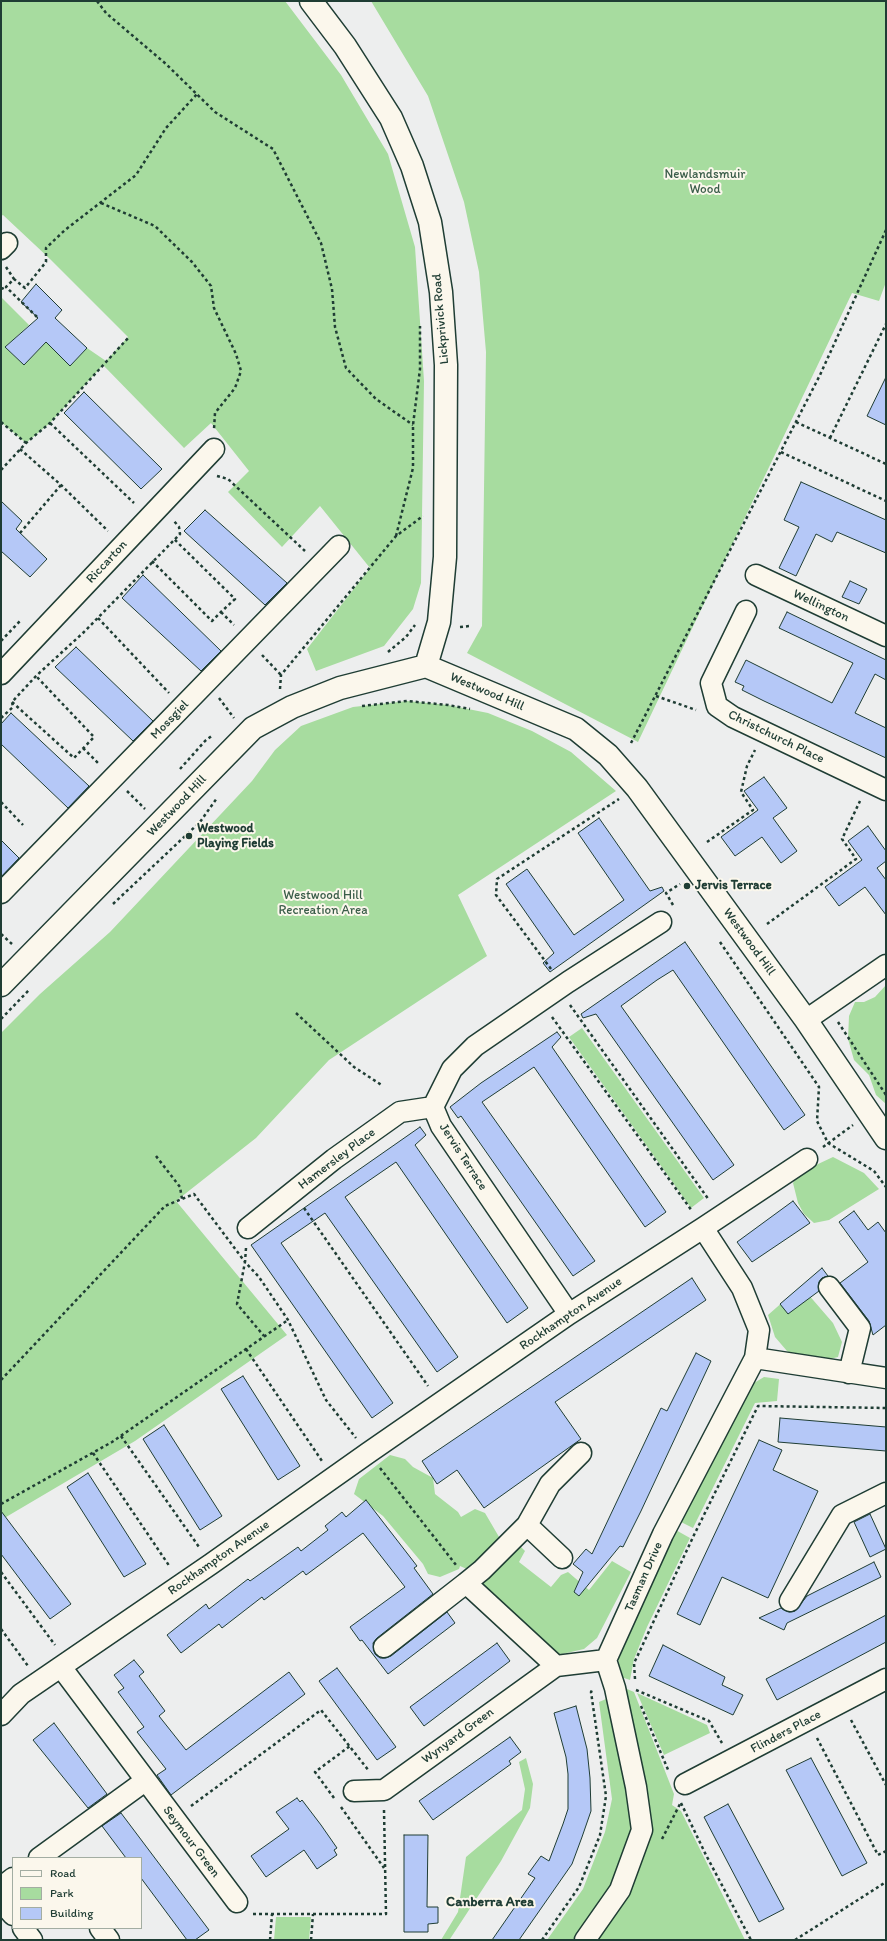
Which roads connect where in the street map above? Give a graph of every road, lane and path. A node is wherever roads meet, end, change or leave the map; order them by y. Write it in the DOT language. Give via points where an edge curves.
graph roads {
  1 [pos="96,1"];
  2 [pos="311,1"];
  3 [pos="197,94"];
  4 [pos="101,203"];
  5 [pos="886,230"];
  6 [pos="6,287"];
  7 [pos="1,289"];
  8 [pos="37,317"];
  9 [pos="420,322"];
  10 [pos="886,324"];
  11 [pos="129,337"];
  12 [pos="1,422"];
  13 [pos="50,422"];
  14 [pos="796,422"];
  15 [pos="413,425"];
  16 [pos="830,438"];
  17 [pos="26,443"];
  18 [pos="20,449"];
  19 [pos="214,449"];
  20 [pos="781,452"];
  21 [pos="886,464"];
  22 [pos="1,470"];
  23 [pos="212,478"];
  24 [pos="61,485"];
  25 [pos="445,499"];
  26 [pos="886,501"];
  27 [pos="134,503"];
  28 [pos="173,518"];
  29 [pos="108,530"];
  30 [pos="20,533"];
  31 [pos="396,536"];
  32 [pos="174,539"];
  33 [pos="338,546"];
  34 [pos="152,561"];
  35 [pos="320,565"];
  36 [pos="756,575"];
  37 [pos="746,611"];
  38 [pos="98,618"];
  39 [pos="886,636"];
  40 [pos="248,639"];
  41 [pos="426,666"];
  42 [pos="1,674"];
  43 [pos="280,675"];
  44 [pos="36,676"];
  45 [pos="207,681"];
  46 [pos="280,692"];
  47 [pos="172,695"];
  48 [pos="656,696"];
  49 [pos="12,702"];
  50 [pos="361,706"];
  51 [pos="717,706"];
  52 [pos="472,710"];
  53 [pos="1,718"];
  54 [pos="235,719"];
  55 [pos="764,732"];
  56 [pos="631,743"];
  57 [pos="113,778"];
  58 [pos="878,786"];
  59 [pos="221,792"];
  60 [pos="616,793"];
  61 [pos="619,798"];
  62 [pos="1,802"];
  63 [pos="624,805"];
  64 [pos="160,823"];
  65 [pos="23,825"];
  66 [pos="707,842"];
  67 [pos="676,879"];
  68 [pos="685,890"];
  69 [pos="1,894"];
  70 [pos="110,907"];
  71 [pos="661,922"];
  72 [pos="767,924"];
  73 [pos="716,936"];
  74 [pos="886,965"];
  75 [pos="1,985"];
  76 [pos="34,985"];
  77 [pos="560,987"];
  78 [pos="541,1001"];
  79 [pos="827,1006"];
  80 [pos="296,1013"];
  81 [pos="1,1019"];
  82 [pos="806,1020"];
  83 [pos="384,1086"];
  84 [pos="886,1095"];
  85 [pos="433,1107"];
  86 [pos="869,1113"];
  87 [pos="886,1138"];
  88 [pos="828,1143"];
  89 [pos="156,1156"];
  90 [pos="807,1159"];
  91 [pos="886,1187"];
  92 [pos="293,1192"];
  93 [pos="182,1199"];
  94 [pos="721,1216"];
  95 [pos="248,1228"];
  96 [pos="704,1228"];
  97 [pos="245,1262"];
  98 [pos="829,1287"];
  99 [pos="569,1314"];
  100 [pos="288,1320"];
  101 [pos="264,1336"];
  102 [pos="246,1349"];
  103 [pos="755,1358"];
  104 [pos="849,1373"];
  105 [pos="886,1378"];
  106 [pos="1,1380"];
  107 [pos="440,1403"];
  108 [pos="886,1408"];
  109 [pos="121,1436"];
  110 [pos="93,1453"];
  111 [pos="368,1453"];
  112 [pos="581,1453"];
  113 [pos="332,1478"];
  114 [pos="886,1493"];
  115 [pos="1,1504"];
  116 [pos="527,1525"];
  117 [pos="562,1558"];
  118 [pos="211,1564"];
  119 [pos="1,1572"];
  120 [pos="466,1583"];
  121 [pos="181,1584"];
  122 [pos="790,1601"];
  123 [pos="1,1629"];
  124 [pos="384,1647"];
  125 [pos="606,1660"];
  126 [pos="64,1665"];
  127 [pos="556,1666"];
  128 [pos="886,1679"];
  129 [pos="40,1681"];
  130 [pos="634,1690"];
  131 [pos="638,1697"];
  132 [pos="640,1704"];
  133 [pos="1,1715"];
  134 [pos="854,1726"];
  135 [pos="717,1735"];
  136 [pos="819,1741"];
  137 [pos="145,1781"];
  138 [pos="886,1785"];
  139 [pos="384,1790"];
  140 [pos="679,1790"];
  141 [pos="354,1791"];
  142 [pos="173,1819"];
  143 [pos="659,1844"];
  144 [pos="886,1851"];
  145 [pos="45,1856"];
  146 [pos="12,1879"];
  147 [pos="886,1882"];
  148 [pos="243,1908"];
  149 [pos="12,1914"];
  150 [pos="272,1914"];
  151 [pos="313,1914"];
  152 [pos="24,1929"];
  153 [pos="101,1929"];
  154 [pos="32,1940"];
  155 [pos="109,1940"];
  156 [pos="270,1940"];
  157 [pos="311,1940"];
  158 [pos="542,1940"];
  159 [pos="585,1940"];
  160 [pos="751,1940"];
  161 [pos="795,1940"];
  1 -- 3 [label="path" via="106,13"];
  2 -- 25 [label="street, Lickprivick Road" via="346,46 391,118 412,166 430,222 441,292 446,364"];
  3 -- 4 [label="path" via="166,128 136,175"];
  3 -- 15 [label="path" via="215,112 273,149 321,242 332,288 335,327 346,368 376,399"];
  4 -- 6 [label="path" via="46,248 46,262 25,288 14,278"];
  4 -- 19 [label="path" via="155,226 192,262 211,286 214,308 236,354 241,371 235,388 215,413"];
  5 -- 14 [label="path"];
  6 -- 7 [label="path"];
  6 -- 8 [label="path"];
  9 -- 15 [label="path" via="420,369"];
  10 -- 16 [label="path"];
  11 -- 13 [label="path"];
  12 -- 17 [label="path"];
  13 -- 17 [label="path"];
  13 -- 27 [label="path"];
  14 -- 16 [label="path"];
  14 -- 20 [label="path"];
  15 -- 31 [label="path" via="413,468"];
  16 -- 21 [label="path"];
  17 -- 18 [label="path"];
  18 -- 22 [label="path"];
  18 -- 24 [label="path"];
  19 -- 42 [label="street, Riccarton"];
  20 -- 26 [label="path"];
  20 -- 48 [label="path"];
  23 -- 35 [label="path" via="218,476 228,479"];
  24 -- 29 [label="path"];
  24 -- 30 [label="path"];
  25 -- 31 [label="path"];
  25 -- 41 [label="street, Lickprivick Road" via="445,557 439,622"];
  28 -- 32 [label="path" via="180,534"];
  31 -- 43 [label="path"];
  32 -- 34 [label="path"];
  32 -- 34 [label="path" via="235,599 212,621"];
  33 -- 35 [label="street, Mossgiel"];
  34 -- 38 [label="path"];
  35 -- 40 [label="street, Mossgiel"];
  36 -- 39 [label="street, Wellington"];
  37 -- 51 [label="street, Christchurch Place" via="711,683"];
  38 -- 44 [label="path"];
  38 -- 47 [label="path"];
  40 -- 43 [label="path"];
  40 -- 45 [label="street, Mossgiel"];
  41 -- 64 [label="street, Westwood Hill" via="340,688 292,707 253,728"];
  41 -- 82 [label="street, Westwood Hill" via="576,729 608,755 636,788"];
  43 -- 46 [label="path"];
  44 -- 49 [label="path"];
  44 -- 49 [label="path" via="94,737 84,748 74,758"];
  45 -- 54 [label="path"];
  45 -- 57 [label="street, Mossgiel"];
  48 -- 51 [label="path" via="704,713"];
  48 -- 56 [label="path"];
  49 -- 53 [label="path" via="13,707"];
  50 -- 52 [label="path" via="407,701"];
  51 -- 55 [label="street, Christchurch Place"];
  55 -- 58 [label="street, Christchurch Place"];
  55 -- 66 [label="path" via="747,766 741,792 753,810"];
  57 -- 64 [label="path"];
  57 -- 69 [label="street, Mossgiel"];
  58 -- 72 [label="path" via="842,839 856,859"];
  59 -- 70 [label="path" via="200,822"];
  60 -- 61 [label="path"];
  61 -- 63 [label="path"];
  61 -- 77 [label="path" via="497,880 496,895"];
  62 -- 65 [label="path"];
  64 -- 75 [label="street, Westwood Hill"];
  67 -- 68 [label="path"];
  71 -- 77 [label="street"];
  73 -- 88 [label="path" via="820,1087 817,1121"];
  74 -- 79 [label="street"];
  76 -- 81 [label="path"];
  77 -- 78 [label="street"];
  77 -- 94 [label="path"];
  78 -- 85 [label="street" via="475,1046 456,1064"];
  78 -- 96 [label="path"];
  79 -- 82 [label="street"];
  79 -- 84 [label="path"];
  80 -- 83 [label="path" via="354,1067"];
  82 -- 86 [label="street, Westwood Hill"];
  85 -- 92 [label="street, Hamersley Place" via="400,1112"];
  85 -- 99 [label="street, Jervis Terrace" via="441,1126"];
  86 -- 87 [label="street, Westwood Hill"];
  86 -- 88 [label="path"];
  88 -- 90 [label="path"];
  88 -- 91 [label="path" via="874,1171"];
  89 -- 93 [label="path" via="180,1187"];
  90 -- 94 [label="street, Rockhampton Avenue"];
  92 -- 95 [label="street, Hamersley Place"];
  92 -- 107 [label="path"];
  93 -- 97 [label="path" via="194,1194"];
  93 -- 106 [label="path" via="165,1206"];
  94 -- 96 [label="street, Rockhampton Avenue"];
  95 -- 97 [label="path"];
  96 -- 99 [label="street, Rockhampton Avenue"];
  96 -- 103 [label="street, Tasman Drive" via="742,1288 759,1330"];
  97 -- 100 [label="path" via="259,1277"];
  97 -- 101 [label="path" via="237,1304"];
  98 -- 104 [label="street" via="860,1328"];
  99 -- 107 [label="street, Rockhampton Avenue"];
  100 -- 101 [label="path"];
  100 -- 111 [label="path" via="326,1400"];
  101 -- 102 [label="path"];
  102 -- 109 [label="path"];
  102 -- 113 [label="path"];
  103 -- 104 [label="street"];
  103 -- 125 [label="street, Tasman Drive" via="663,1534"];
  104 -- 105 [label="street"];
  107 -- 111 [label="street, Rockhampton Avenue"];
  108 -- 130 [label="path" via="758,1406 634,1663"];
  109 -- 110 [label="path"];
  109 -- 118 [label="path"];
  110 -- 115 [label="path"];
  110 -- 121 [label="path"];
  111 -- 113 [label="street, Rockhampton Avenue"];
  111 -- 120 [label="path" via="459,1569"];
  112 -- 116 [label="street" via="550,1484"];
  113 -- 118 [label="street, Rockhampton Avenue"];
  114 -- 122 [label="street" via="842,1515"];
  116 -- 117 [label="street"];
  116 -- 120 [label="street"];
  118 -- 121 [label="street, Rockhampton Avenue"];
  119 -- 126 [label="path"];
  120 -- 124 [label="street"];
  120 -- 127 [label="street"];
  121 -- 126 [label="street, Rockhampton Avenue"];
  123 -- 129 [label="path"];
  125 -- 127 [label="street, Wynyard Green"];
  125 -- 158 [label="path" via="591,1692 606,1796 600,1835 579,1887"];
  125 -- 159 [label="street" via="615,1688 636,1787 642,1830 620,1890"];
  126 -- 129 [label="street, Rockhampton Avenue"];
  126 -- 137 [label="street, Seymour Green"];
  127 -- 139 [label="street, Wynyard Green"];
  128 -- 140 [label="street, Flinders Place"];
  129 -- 133 [label="street, Rockhampton Avenue" via="21,1694"];
  130 -- 131 [label="path"];
  130 -- 135 [label="path" via="709,1721"];
  132 -- 140 [label="path"];
  134 -- 138 [label="path"];
  136 -- 144 [label="path, Flinders Place" via="878,1855"];
  137 -- 142 [label="street, Seymour Green"];
  137 -- 145 [label="street"];
  139 -- 141 [label="street"];
  139 -- 142 [label="path" via="321,1710"];
  139 -- 151 [label="path" via="386,1914"];
  140 -- 143 [label="path"];
  140 -- 160 [label="path" via="706,1855"];
  142 -- 148 [label="street, Seymour Green"];
  146 -- 149 [label="street" via="4,1885 6,1907"];
  147 -- 161 [label="path"];
  148 -- 150 [label="path"];
  150 -- 151 [label="path"];
  150 -- 156 [label="path"];
  151 -- 157 [label="path"];
  152 -- 154 [label="street"];
  153 -- 155 [label="street"];
}
